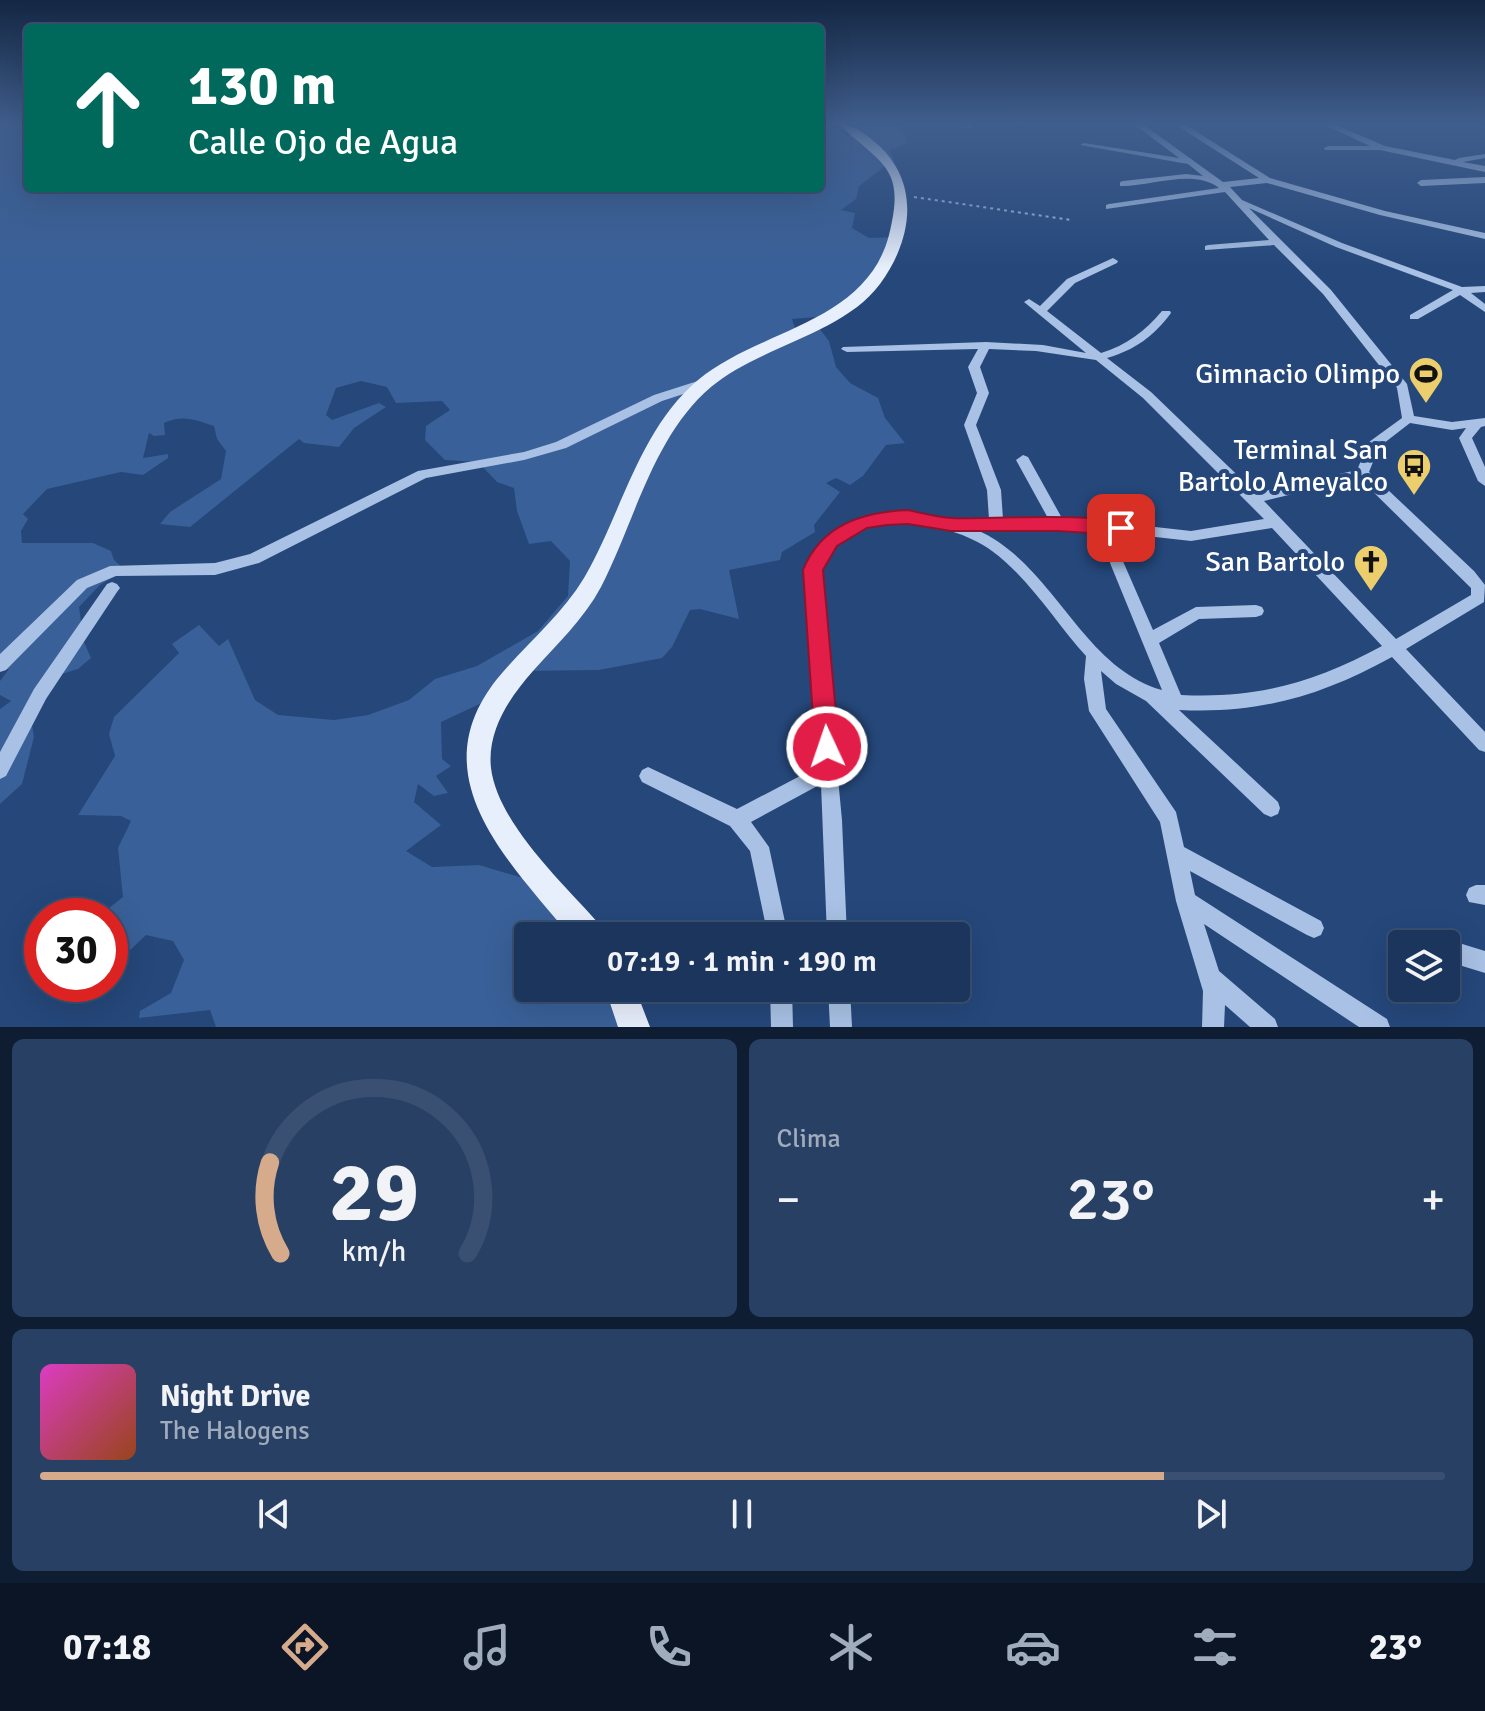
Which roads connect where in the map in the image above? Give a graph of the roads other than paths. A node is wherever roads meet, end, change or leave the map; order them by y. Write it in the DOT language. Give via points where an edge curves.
graph roads {
  1 [pos="898,173"];
  2 [pos="1206,173"];
  3 [pos="1256,173"];
  4 [pos="1267,180"];
  5 [pos="1485,180"];
  6 [pos="1421,183"];
  7 [pos="1123,184"];
  8 [pos="1222,185"];
  9 [pos="1240,200"];
  10 [pos="1109,207"];
  11 [pos="1485,236"];
  12 [pos="1276,242"];
  13 [pos="1208,248"];
  14 [pos="1113,261"];
  15 [pos="1485,289"];
  16 [pos="1461,290"];
  17 [pos="1029,302"];
  18 [pos="1485,309"];
  19 [pos="1041,311"];
  20 [pos="1166,313"];
  21 [pos="1414,317"];
  22 [pos="986,345"];
  23 [pos="847,349"];
  24 [pos="1099,357"];
  25 [pos="704,383"];
  26 [pos="1408,419"];
  27 [pos="1480,424"];
  28 [pos="1023,460"];
  29 [pos="1362,473"];
  30 [pos="1485,481"];
  31 [pos="1253,499"];
  32 [pos="1274,523"];
  33 [pos="951,524"];
  34 [pos="996,524"];
  35 [pos="1058,524"];
  36 [pos="1117,563"];
  37 [pos="1469,575"];
  38 [pos="1485,581"];
  39 [pos="112,588"];
  40 [pos="1256,611"];
  41 [pos="1148,641"];
  42 [pos="1393,651"];
  43 [pos="1094,655"];
  44 [pos="0,665"];
  45 [pos="1145,690"];
  46 [pos="1175,701"];
  47 [pos="1485,744"];
  48 [pos="0,770"];
  49 [pos="828,771"];
  50 [pos="648,776"];
  51 [pos="1271,808"];
  52 [pos="737,819"];
  53 [pos="1178,854"];
  54 [pos="1186,901"];
  55 [pos="578,922"];
  56 [pos="775,922"];
  57 [pos="836,922"];
  58 [pos="1314,928"];
  59 [pos="1460,954"];
  60 [pos="1485,962"];
  61 [pos="1210,977"];
  62 [pos="625,1002"];
  63 [pos="781,1002"];
  64 [pos="840,1002"];
  65 [pos="634,1027"];
  66 [pos="782,1027"];
  67 [pos="841,1027"];
  68 [pos="1213,1027"];
  69 [pos="1267,1027"];
  70 [pos="1379,1027"];
  1 -- 25 [label="main road" via="901,215 886,264 862,293 741,357"];
  2 -- 8 [label="street"];
  3 -- 4 [label="street"];
  4 -- 8 [label="street"];
  4 -- 11 [label="street"];
  5 -- 6 [label="street"];
  7 -- 8 [label="street" via="1186,177"];
  8 -- 9 [label="street"];
  8 -- 10 [label="street"];
  9 -- 12 [label="street"];
  9 -- 16 [label="street" via="1339,245"];
  12 -- 13 [label="street"];
  12 -- 26 [label="street" via="1382,357 1403,387"];
  14 -- 19 [label="street" via="1071,281"];
  15 -- 16 [label="street"];
  16 -- 18 [label="street"];
  16 -- 21 [label="street"];
  17 -- 19 [label="street"];
  19 -- 24 [label="street"];
  20 -- 24 [label="street" via="1147,338"];
  22 -- 23 [label="street"];
  22 -- 24 [label="street"];
  22 -- 34 [label="street" via="974,367 983,393 970,425 994,490"];
  24 -- 31 [label="street" via="1147,395"];
  25 -- 44 [label="street" via="658,398 561,445 423,474 254,559 215,569 98,574"];
  25 -- 55 [label="main road" via="660,438 589,587 490,710 479,740 478,765 489,803"];
  26 -- 27 [label="street"];
  26 -- 29 [label="street" via="1374,445"];
  27 -- 30 [label="street" via="1465,438"];
  28 -- 35 [label="street"];
  29 -- 31 [label="street"];
  29 -- 37 [label="street"];
  31 -- 32 [label="street"];
  32 -- 35 [label="street" via="1191,536"];
  32 -- 42 [label="street"];
  33 -- 34 [label="street"];
  33 -- 43 [label="street" via="1013,560"];
  33 -- 49 [label="street" via="908,517 863,523 845,530 819,553 813,600"];
  34 -- 35 [label="street"];
  36 -- 41 [label="street"];
  37 -- 38 [label="street"];
  37 -- 42 [label="street" via="1479,598"];
  39 -- 48 [label="street" via="40,694"];
  40 -- 41 [label="street" via="1196,613"];
  41 -- 46 [label="street"];
  42 -- 46 [label="street" via="1262,700"];
  42 -- 47 [label="street"];
  43 -- 45 [label="street"];
  43 -- 53 [label="street" via="1098,711 1169,819"];
  45 -- 46 [label="street"];
  45 -- 51 [label="street"];
  49 -- 52 [label="street"];
  49 -- 57 [label="street"];
  50 -- 52 [label="street"];
  52 -- 56 [label="street" via="759,847"];
  53 -- 54 [label="street"];
  53 -- 58 [label="street"];
  54 -- 61 [label="street"];
  54 -- 70 [label="street"];
  59 -- 60 [label="street"];
  61 -- 68 [label="street"];
  61 -- 69 [label="street"];
  62 -- 65 [label="main road"];
  63 -- 66 [label="street"];
  64 -- 67 [label="street"];
}
